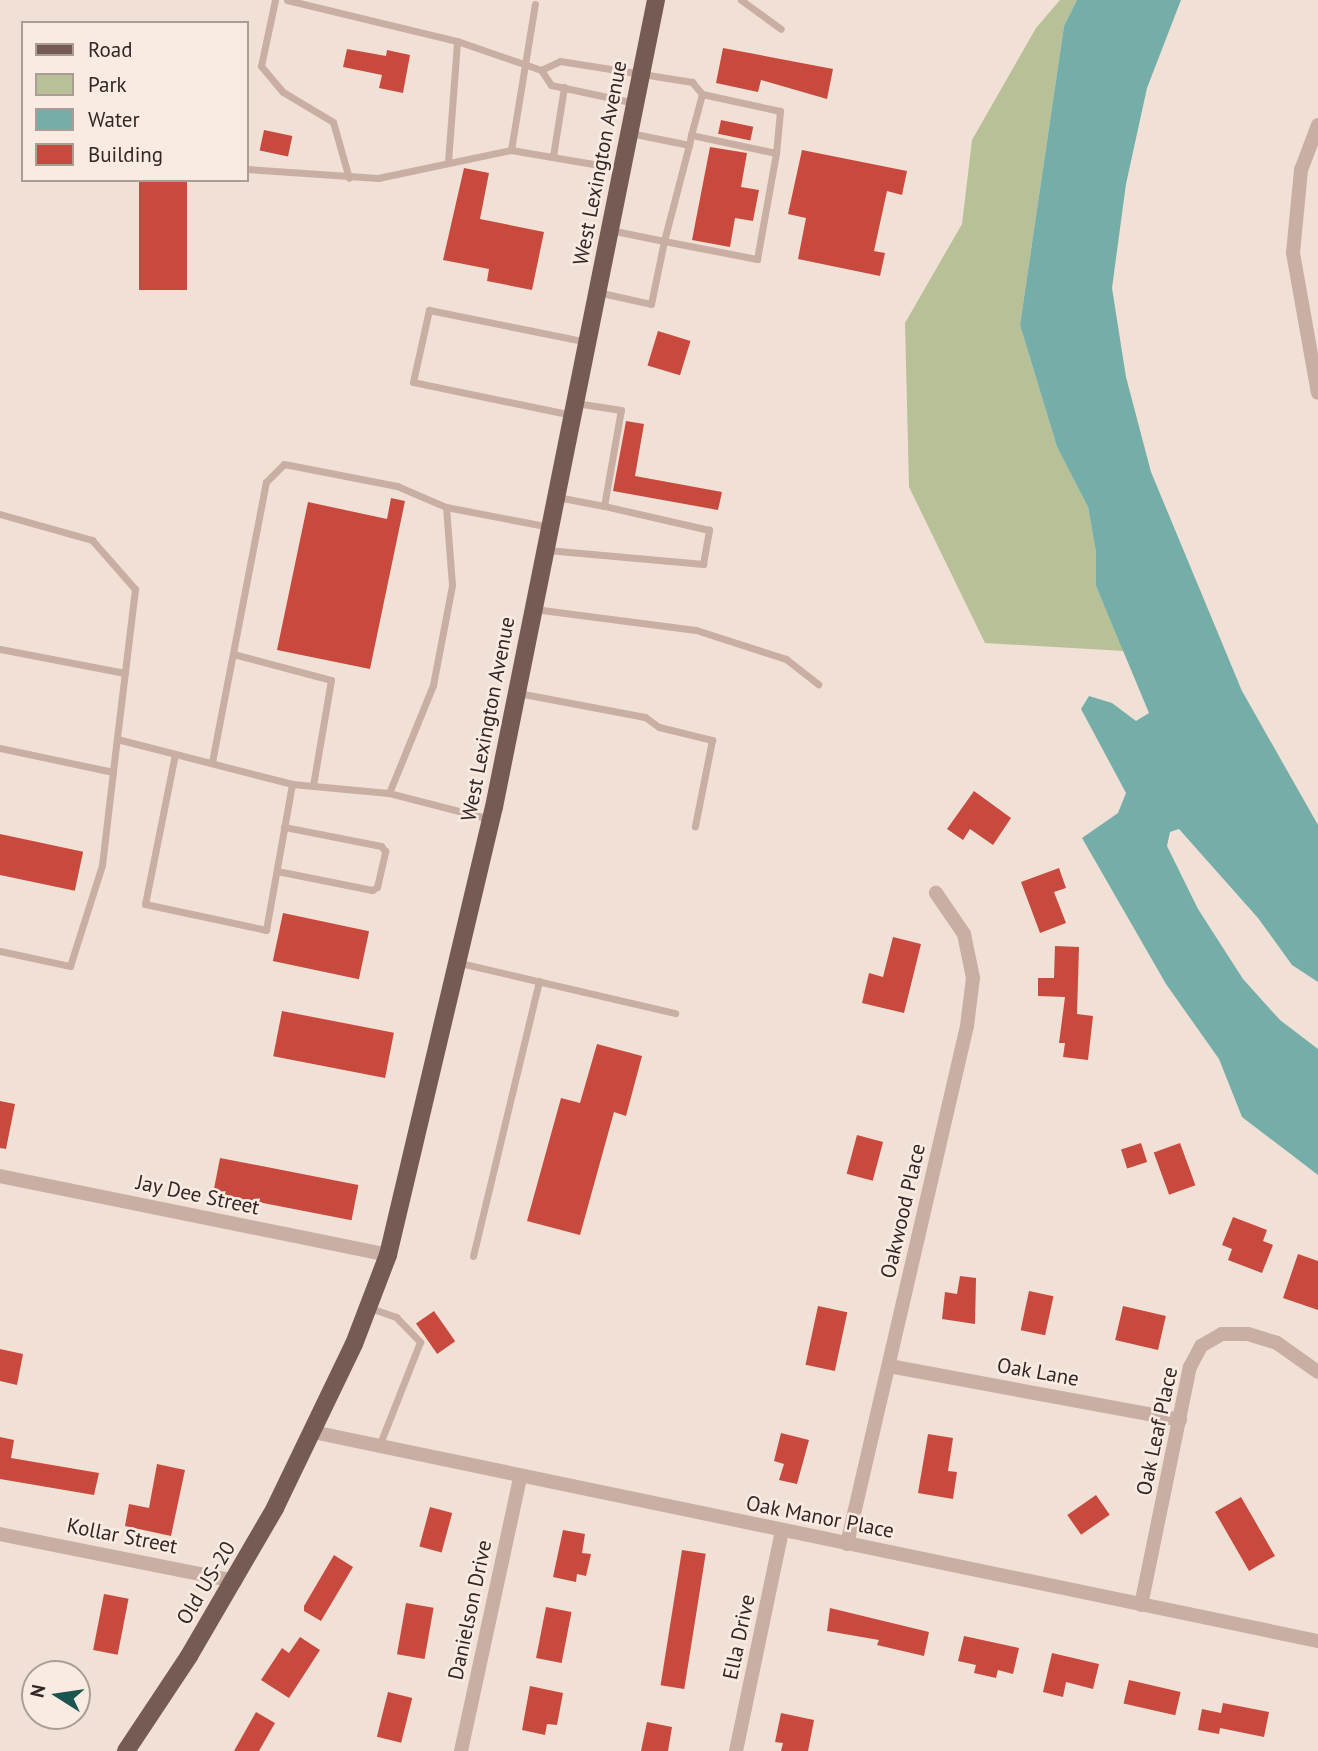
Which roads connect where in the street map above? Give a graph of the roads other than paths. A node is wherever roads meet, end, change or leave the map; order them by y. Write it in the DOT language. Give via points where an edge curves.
graph roads {
  1 [pos="275,0"];
  2 [pos="287,0"];
  3 [pos="656,0"];
  4 [pos="741,0"];
  5 [pos="535,4"];
  6 [pos="781,29"];
  7 [pos="457,41"];
  8 [pos="524,65"];
  9 [pos="541,70"];
  10 [pos="640,76"];
  11 [pos="564,87"];
  12 [pos="702,94"];
  13 [pos="635,103"];
  14 [pos="1318,125"];
  15 [pos="629,133"];
  16 [pos="691,135"];
  17 [pos="689,145"];
  18 [pos="511,150"];
  19 [pos="776,153"];
  20 [pos="553,156"];
  21 [pos="448,162"];
  22 [pos="248,169"];
  23 [pos="622,169"];
  24 [pos="349,178"];
  25 [pos="610,230"];
  26 [pos="664,241"];
  27 [pos="597,292"];
  28 [pos="587,342"];
  29 [pos="1318,393"];
  30 [pos="574,409"];
  31 [pos="556,497"];
  32 [pos="604,506"];
  33 [pos="446,507"];
  34 [pos="0,514"];
  35 [pos="550,527"];
  36 [pos="546,550"];
  37 [pos="534,608"];
  38 [pos="0,649"];
  39 [pos="233,654"];
  40 [pos="125,673"];
  41 [pos="818,684"];
  42 [pos="517,692"];
  43 [pos="117,739"];
  44 [pos="0,748"];
  45 [pos="175,754"];
  46 [pos="212,762"];
  47 [pos="113,772"];
  48 [pos="292,784"];
  49 [pos="313,785"];
  50 [pos="389,793"];
  51 [pos="492,819"];
  52 [pos="695,826"];
  53 [pos="284,827"];
  54 [pos="277,871"];
  55 [pos="936,893"];
  56 [pos="0,951"];
  57 [pos="460,963"];
  58 [pos="539,981"];
  59 [pos="675,1013"];
  60 [pos="0,1176"];
  61 [pos="387,1255"];
  62 [pos="472,1256"];
  63 [pos="369,1307"];
  64 [pos="889,1366"];
  65 [pos="1318,1372"];
  66 [pos="1180,1420"];
  67 [pos="313,1432"];
  68 [pos="379,1447"];
  69 [pos="520,1479"];
  70 [pos="782,1531"];
  71 [pos="0,1534"];
  72 [pos="847,1544"];
  73 [pos="235,1581"];
  74 [pos="1142,1605"];
  75 [pos="1318,1641"];
  76 [pos="126,1751"];
  77 [pos="461,1751"];
  78 [pos="736,1751"];
  1 -- 24 [label="lane" via="261,66 284,92 333,122"];
  2 -- 7 [label="lane"];
  3 -- 10 [label="main road, West Lexington Avenue"];
  4 -- 6 [label="lane"];
  5 -- 8 [label="lane"];
  7 -- 8 [label="lane"];
  7 -- 21 [label="lane"];
  8 -- 9 [label="lane"];
  8 -- 18 [label="lane"];
  9 -- 10 [label="lane" via="560,61"];
  9 -- 11 [label="lane" via="551,85"];
  10 -- 12 [label="lane" via="692,82"];
  10 -- 13 [label="main road, West Lexington Avenue"];
  11 -- 13 [label="lane"];
  11 -- 20 [label="lane"];
  12 -- 16 [label="lane"];
  12 -- 19 [label="lane" via="780,111"];
  13 -- 15 [label="main road, West Lexington Avenue"];
  14 -- 29 [label="street" via="1301,170 1293,253"];
  15 -- 17 [label="lane"];
  15 -- 23 [label="main road, West Lexington Avenue"];
  16 -- 17 [label="lane"];
  16 -- 19 [label="lane"];
  17 -- 26 [label="lane"];
  18 -- 20 [label="lane"];
  18 -- 21 [label="lane"];
  19 -- 26 [label="lane" via="757,259"];
  20 -- 23 [label="lane"];
  21 -- 24 [label="lane" via="411,174"];
  22 -- 24 [label="lane"];
  23 -- 25 [label="main road, West Lexington Avenue"];
  25 -- 26 [label="lane"];
  25 -- 27 [label="main road, West Lexington Avenue"];
  26 -- 27 [label="lane" via="652,304"];
  27 -- 28 [label="main road, West Lexington Avenue"];
  28 -- 30 [label="main road, West Lexington Avenue"];
  28 -- 30 [label="lane" via="429,310 413,382"];
  30 -- 31 [label="main road, West Lexington Avenue"];
  30 -- 32 [label="lane" via="621,410"];
  31 -- 32 [label="lane"];
  31 -- 35 [label="main road, West Lexington Avenue"];
  32 -- 36 [label="lane" via="709,530 704,564"];
  33 -- 35 [label="lane"];
  33 -- 39 [label="lane" via="397,486 284,464 266,482"];
  33 -- 50 [label="lane" via="452,585 433,685"];
  34 -- 40 [label="lane" via="92,540 135,589"];
  35 -- 36 [label="main road, West Lexington Avenue"];
  36 -- 37 [label="main road, West Lexington Avenue"];
  37 -- 41 [label="lane" via="696,630 786,659"];
  37 -- 42 [label="main road, West Lexington Avenue"];
  38 -- 40 [label="lane"];
  39 -- 46 [label="lane"];
  39 -- 49 [label="lane" via="331,680"];
  40 -- 43 [label="lane"];
  42 -- 51 [label="main road, West Lexington Avenue"];
  42 -- 52 [label="lane" via="645,717 659,727 712,740"];
  43 -- 45 [label="lane"];
  43 -- 47 [label="lane"];
  44 -- 47 [label="lane"];
  45 -- 46 [label="lane"];
  45 -- 54 [label="lane" via="145,905 266,930"];
  46 -- 48 [label="lane"];
  47 -- 56 [label="lane" via="102,865 70,966"];
  48 -- 49 [label="lane"];
  48 -- 53 [label="lane"];
  49 -- 50 [label="lane"];
  50 -- 51 [label="lane"];
  51 -- 57 [label="main road, West Lexington Avenue"];
  53 -- 54 [label="lane"];
  53 -- 54 [label="lane" via="381,846 385,851 377,887 372,890"];
  55 -- 64 [label="street, Oakwood Place" via="964,934 973,978 964,1040"];
  57 -- 58 [label="lane"];
  57 -- 61 [label="main road, West Lexington Avenue"];
  58 -- 59 [label="lane"];
  58 -- 62 [label="lane"];
  60 -- 61 [label="street, Jay Dee Street"];
  61 -- 63 [label="main road, West Lexington Avenue"];
  63 -- 67 [label="main road, West Lexington Avenue"];
  63 -- 68 [label="lane" via="396,1317 420,1342"];
  64 -- 66 [label="street, Oak Lane"];
  64 -- 72 [label="street, Oakwood Place"];
  65 -- 66 [label="street, Oak Leaf Place" via="1277,1343 1248,1334 1222,1334 1201,1346 1190,1367"];
  66 -- 74 [label="street, Oak Leaf Place"];
  67 -- 68 [label="street, Oak Manor Place"];
  67 -- 73 [label="main road, Old US-20"];
  68 -- 69 [label="street, Oak Manor Place"];
  69 -- 70 [label="street, Oak Manor Place"];
  69 -- 77 [label="street, Danielson Drive"];
  70 -- 72 [label="street, Oak Manor Place"];
  70 -- 78 [label="street, Ella Drive"];
  71 -- 73 [label="street, Kollar Street"];
  72 -- 74 [label="street, Oak Manor Place"];
  73 -- 76 [label="main road, Old US-20"];
  74 -- 75 [label="street, Oak Manor Place"];
}
